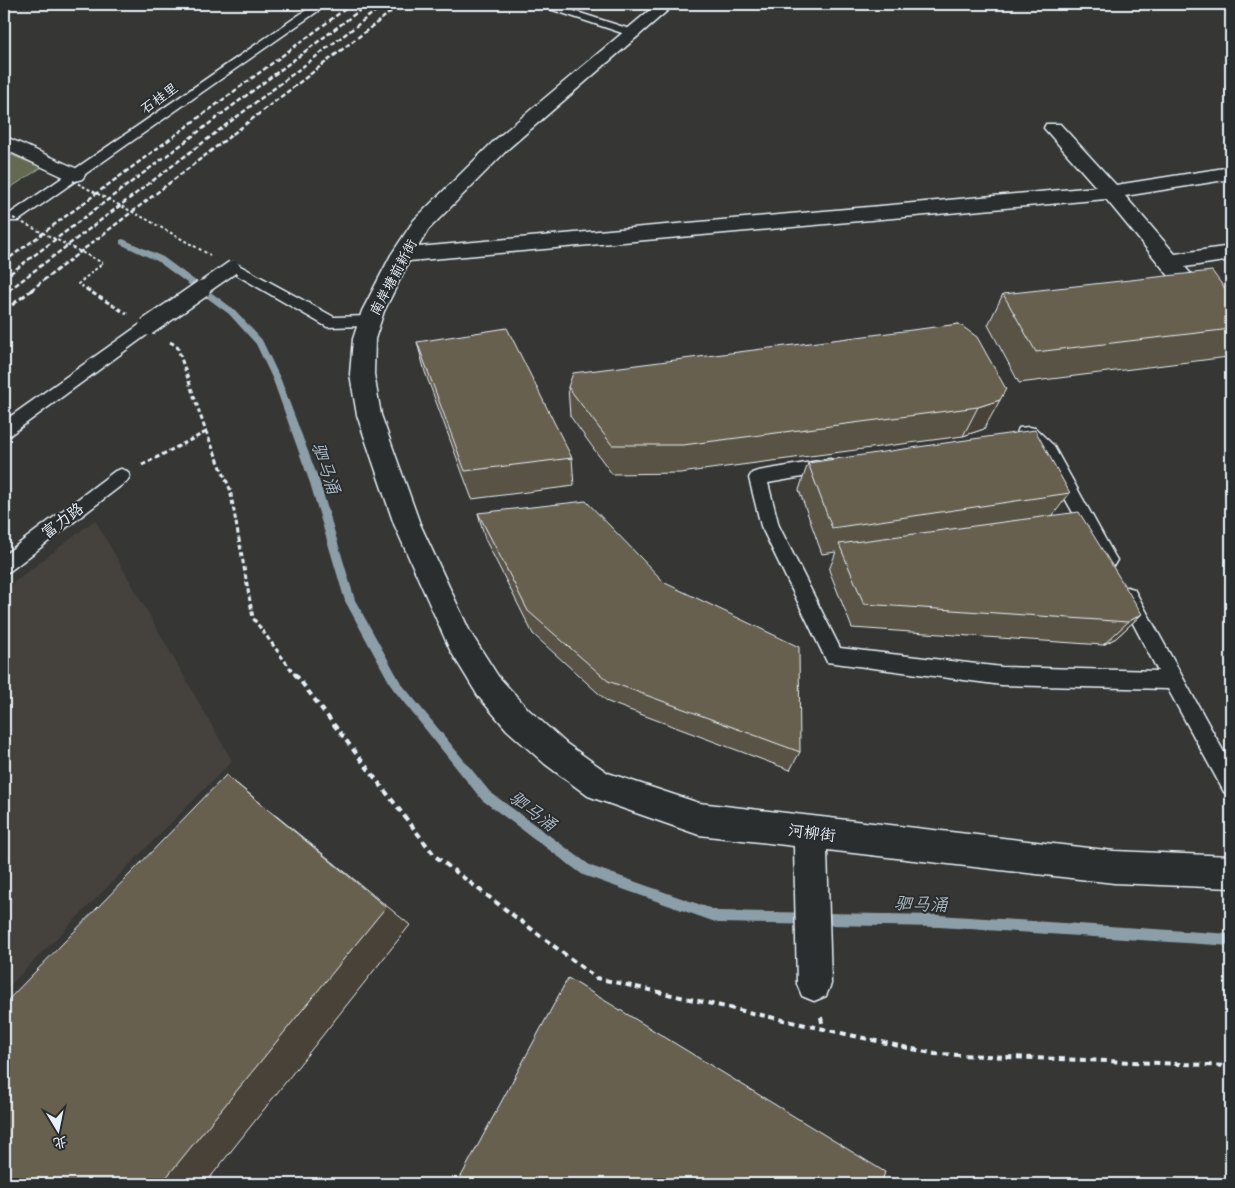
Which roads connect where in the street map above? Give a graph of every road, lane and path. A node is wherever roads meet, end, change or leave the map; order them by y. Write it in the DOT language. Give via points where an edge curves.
graph roads {
  1 [pos="322,4"];
  2 [pos="540,4"];
  3 [pos="667,4"];
  4 [pos="632,33"];
  5 [pos="1053,128"];
  6 [pos="4,142"];
  7 [pos="1231,173"];
  8 [pos="74,178"];
  9 [pos="1111,192"];
  10 [pos="13,218"];
  11 [pos="1231,253"];
  12 [pos="402,255"];
  13 [pos="1170,262"];
  14 [pos="233,267"];
  15 [pos="369,321"];
  16 [pos="147,327"];
  17 [pos="1231,336"];
  18 [pos="4,430"];
  19 [pos="206,432"];
  20 [pos="1010,436"];
  21 [pos="845,464"];
  22 [pos="121,476"];
  23 [pos="4,565"];
  24 [pos="460,641"];
  25 [pos="1173,680"];
  26 [pos="1231,785"];
  27 [pos="810,832"];
  28 [pos="1231,872"];
  29 [pos="814,984"];
  30 [pos="1231,1066"];
  1 -- 8 [label="lane, 石桂里"];
  2 -- 4 [label="lane"];
  3 -- 4 [label="street, 南岸塘前新街"];
  4 -- 12 [label="street, 南岸塘前新街" via="502,144 450,194 421,225"];
  5 -- 9 [label="street"];
  6 -- 8 [label="street"];
  7 -- 9 [label="street"];
  8 -- 10 [label="lane, 石桂里"];
  8 -- 14 [label="path, bridge"];
  9 -- 12 [label="street"];
  9 -- 13 [label="street"];
  10 -- 16 [label="path, bridge" via="103,263 78,284"];
  11 -- 13 [label="street"];
  12 -- 15 [label="street, 南岸塘前新街"];
  13 -- 17 [label="street"];
  14 -- 15 [label="lane" via="332,323"];
  14 -- 16 [label="lane, bridge"];
  15 -- 24 [label="street, 南岸塘前新街" via="364,339 362,374 369,414 408,524"];
  16 -- 18 [label="lane"];
  16 -- 19 [label="path" via="177,346"];
  19 -- 22 [label="path"];
  19 -- 30 [label="path" via="230,489 253,618 435,856 596,978 935,1054"];
  20 -- 25 [label="lane" via="1029,433 1047,450"];
  21 -- 25 [label="lane" via="758,478 770,526 834,656 1002,676"];
  22 -- 23 [label="lane, 富力路"];
  24 -- 27 [label="street, 河柳街" via="488,686 518,720 556,754 599,785 699,818"];
  25 -- 26 [label="lane"];
  27 -- 28 [label="street, 河柳街" via="1114,867"];
  27 -- 29 [label="street"];
}
